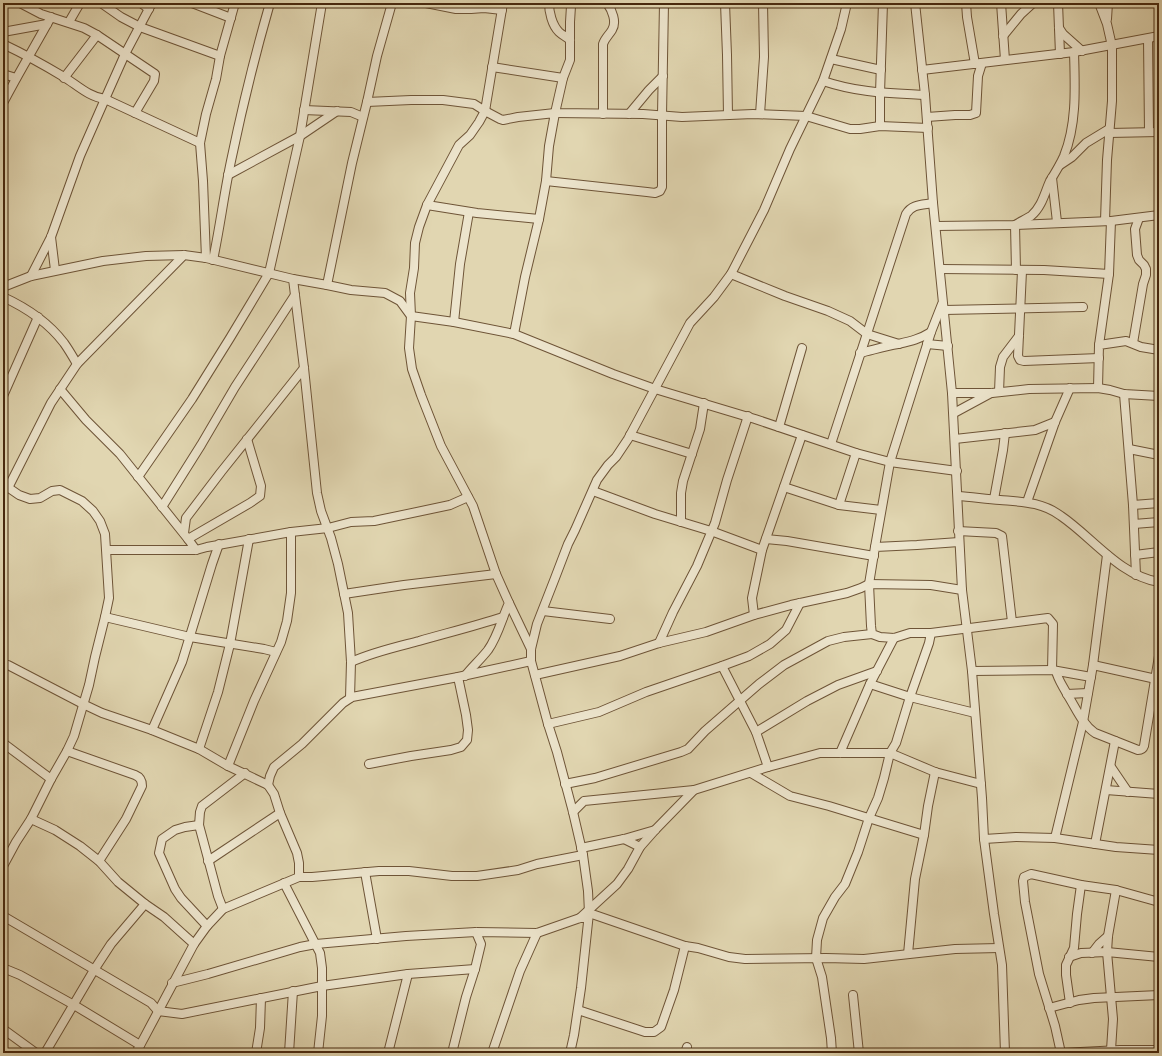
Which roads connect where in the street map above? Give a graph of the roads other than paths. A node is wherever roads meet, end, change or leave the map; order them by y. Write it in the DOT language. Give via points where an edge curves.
graph roads {
  1 [pos="20,3"];
  2 [pos="80,3"];
  3 [pos="101,3"];
  4 [pos="141,3"];
  5 [pos="192,3"];
  6 [pos="235,3"];
  7 [pos="270,3"];
  8 [pos="322,3"];
  9 [pos="392,3"];
  10 [pos="426,3"];
  11 [pos="549,3"];
  12 [pos="573,3"];
  13 [pos="607,3"];
  14 [pos="664,3"];
  15 [pos="725,3"];
  16 [pos="763,3"];
  17 [pos="847,3"];
  18 [pos="883,3"];
  19 [pos="915,3"];
  20 [pos="966,3"];
  21 [pos="1001,3"];
  22 [pos="1033,3"];
  23 [pos="1058,3"];
  24 [pos="1099,3"];
  25 [pos="1108,3"];
  26 [pos="151,6"];
  27 [pos="471,6"];
  28 [pos="503,6"];
  29 [pos="231,18"];
  30 [pos="49,20"];
  31 [pos="69,22"];
  32 [pos="1107,24"];
  33 [pos="140,27"];
  34 [pos="1059,28"];
  35 [pos="3,32"];
  36 [pos="97,35"];
  37 [pos="1003,36"];
  38 [pos="1159,36"];
  39 [pos="1148,39"];
  40 [pos="570,40"];
  41 [pos="3,44"];
  42 [pos="1112,46"];
  43 [pos="1078,52"];
  44 [pos="125,54"];
  45 [pos="1060,54"];
  46 [pos="220,56"];
  47 [pos="29,57"];
  48 [pos="831,59"];
  49 [pos="1006,60"];
  50 [pos="978,63"];
  51 [pos="492,67"];
  52 [pos="881,70"];
  53 [pos="922,70"];
  54 [pos="3,74"];
  55 [pos="663,76"];
  56 [pos="16,78"];
  57 [pos="64,78"];
  58 [pos="563,78"];
  59 [pos="823,82"];
  60 [pos="880,93"];
  61 [pos="925,95"];
  62 [pos="105,99"];
  63 [pos="3,103"];
  64 [pos="366,105"];
  65 [pos="304,110"];
  66 [pos="337,111"];
  67 [pos="485,111"];
  68 [pos="351,112"];
  69 [pos="135,113"];
  70 [pos="555,113"];
  71 [pos="603,114"];
  72 [pos="629,114"];
  73 [pos="760,114"];
  74 [pos="662,115"];
  75 [pos="728,115"];
  76 [pos="806,116"];
  77 [pos="363,117"];
  78 [pos="927,118"];
  79 [pos="880,126"];
  80 [pos="928,128"];
  81 [pos="1109,131"];
  82 [pos="1149,132"];
  83 [pos="1159,132"];
  84 [pos="300,136"];
  85 [pos="200,143"];
  86 [pos="1059,165"];
  87 [pos="228,175"];
  88 [pos="1052,178"];
  89 [pos="546,181"];
  90 [pos="933,203"];
  91 [pos="427,205"];
  92 [pos="469,212"];
  93 [pos="1159,215"];
  94 [pos="1138,218"];
  95 [pos="539,219"];
  96 [pos="1108,221"];
  97 [pos="1057,222"];
  98 [pos="1015,225"];
  99 [pos="936,226"];
  100 [pos="51,236"];
  101 [pos="184,255"];
  102 [pos="210,259"];
  103 [pos="941,269"];
  104 [pos="55,270"];
  105 [pos="1019,270"];
  106 [pos="268,273"];
  107 [pos="731,274"];
  108 [pos="1109,274"];
  109 [pos="31,276"];
  110 [pos="293,279"];
  111 [pos="327,285"];
  112 [pos="3,287"];
  113 [pos="295,295"];
  114 [pos="3,297"];
  115 [pos="943,306"];
  116 [pos="1083,308"];
  117 [pos="1021,309"];
  118 [pos="411,316"];
  119 [pos="38,317"];
  120 [pos="454,322"];
  121 [pos="931,332"];
  122 [pos="514,334"];
  123 [pos="867,334"];
  124 [pos="1019,336"];
  125 [pos="903,343"];
  126 [pos="1134,344"];
  127 [pos="1099,345"];
  128 [pos="927,346"];
  129 [pos="948,346"];
  130 [pos="802,348"];
  131 [pos="1159,350"];
  132 [pos="860,353"];
  133 [pos="1099,358"];
  134 [pos="77,364"];
  135 [pos="304,368"];
  136 [pos="1070,388"];
  137 [pos="1098,388"];
  138 [pos="60,389"];
  139 [pos="655,389"];
  140 [pos="995,392"];
  141 [pos="952,393"];
  142 [pos="1124,394"];
  143 [pos="3,396"];
  144 [pos="1159,396"];
  145 [pos="704,403"];
  146 [pos="954,413"];
  147 [pos="748,416"];
  148 [pos="1055,422"];
  149 [pos="779,427"];
  150 [pos="1035,430"];
  151 [pos="1005,433"];
  152 [pos="630,435"];
  153 [pos="802,435"];
  154 [pos="1050,436"];
  155 [pos="247,439"];
  156 [pos="955,439"];
  157 [pos="831,444"];
  158 [pos="1129,449"];
  159 [pos="856,453"];
  160 [pos="692,454"];
  161 [pos="1159,455"];
  162 [pos="890,462"];
  163 [pos="957,471"];
  164 [pos="138,477"];
  165 [pos="6,486"];
  166 [pos="784,487"];
  167 [pos="593,491"];
  168 [pos="958,496"];
  169 [pos="468,498"];
  170 [pos="994,499"];
  171 [pos="1027,502"];
  172 [pos="1159,504"];
  173 [pos="840,505"];
  174 [pos="1133,505"];
  175 [pos="162,506"];
  176 [pos="881,510"];
  177 [pos="186,518"];
  178 [pos="173,520"];
  179 [pos="681,522"];
  180 [pos="1159,522"];
  181 [pos="1134,524"];
  182 [pos="328,528"];
  183 [pos="958,530"];
  184 [pos="711,531"];
  185 [pos="291,532"];
  186 [pos="186,536"];
  187 [pos="250,539"];
  188 [pos="766,539"];
  189 [pos="959,542"];
  190 [pos="219,544"];
  191 [pos="207,547"];
  192 [pos="107,550"];
  193 [pos="196,550"];
  194 [pos="762,550"];
  195 [pos="875,551"];
  196 [pos="1159,552"];
  197 [pos="1107,555"];
  198 [pos="1135,555"];
  199 [pos="212,564"];
  200 [pos="496,574"];
  201 [pos="1136,575"];
  202 [pos="1159,582"];
  203 [pos="869,584"];
  204 [pos="962,590"];
  205 [pos="344,594"];
  206 [pos="509,603"];
  207 [pos="800,603"];
  208 [pos="543,611"];
  209 [pos="754,615"];
  210 [pos="105,617"];
  211 [pos="503,617"];
  212 [pos="610,619"];
  213 [pos="1012,622"];
  214 [pos="966,628"];
  215 [pos="931,633"];
  216 [pos="872,634"];
  217 [pos="880,637"];
  218 [pos="190,638"];
  219 [pos="894,638"];
  220 [pos="659,643"];
  221 [pos="230,644"];
  222 [pos="531,649"];
  223 [pos="888,650"];
  224 [pos="276,652"];
  225 [pos="1159,656"];
  226 [pos="531,660"];
  227 [pos="351,662"];
  228 [pos="8,665"];
  229 [pos="1093,665"];
  230 [pos="722,666"];
  231 [pos="877,671"];
  232 [pos="972,671"];
  233 [pos="1054,671"];
  234 [pos="535,675"];
  235 [pos="1091,676"];
  236 [pos="461,677"];
  237 [pos="1156,679"];
  238 [pos="870,684"];
  239 [pos="1088,693"];
  240 [pos="1067,694"];
  241 [pos="910,697"];
  242 [pos="350,698"];
  243 [pos="740,701"];
  244 [pos="83,704"];
  245 [pos="975,713"];
  246 [pos="1083,722"];
  247 [pos="548,724"];
  248 [pos="152,730"];
  249 [pos="756,732"];
  250 [pos="1116,741"];
  251 [pos="4,747"];
  252 [pos="199,749"];
  253 [pos="67,751"];
  254 [pos="840,753"];
  255 [pos="890,753"];
  256 [pos="369,764"];
  257 [pos="228,766"];
  258 [pos="768,767"];
  259 [pos="1111,767"];
  260 [pos="935,772"];
  261 [pos="244,773"];
  262 [pos="750,773"];
  263 [pos="51,779"];
  264 [pos="1108,781"];
  265 [pos="565,784"];
  266 [pos="981,784"];
  267 [pos="268,785"];
  268 [pos="694,790"];
  269 [pos="1106,790"];
  270 [pos="1118,791"];
  271 [pos="1128,792"];
  272 [pos="1159,794"];
  273 [pos="584,801"];
  274 [pos="570,803"];
  275 [pos="572,812"];
  276 [pos="280,814"];
  277 [pos="869,818"];
  278 [pos="31,819"];
  279 [pos="199,825"];
  280 [pos="654,830"];
  281 [pos="924,835"];
  282 [pos="1055,838"];
  283 [pos="624,839"];
  284 [pos="984,839"];
  285 [pos="1094,844"];
  286 [pos="640,847"];
  287 [pos="1159,850"];
  288 [pos="582,852"];
  289 [pos="99,861"];
  290 [pos="208,861"];
  291 [pos="3,866"];
  292 [pos="366,872"];
  293 [pos="299,877"];
  294 [pos="284,883"];
  295 [pos="1081,885"];
  296 [pos="1116,890"];
  297 [pos="1159,902"];
  298 [pos="145,904"];
  299 [pos="223,909"];
  300 [pos="586,914"];
  301 [pos="3,916"];
  302 [pos="207,926"];
  303 [pos="476,932"];
  304 [pos="490,932"];
  305 [pos="537,933"];
  306 [pos="1108,936"];
  307 [pos="377,939"];
  308 [pos="194,944"];
  309 [pos="316,944"];
  310 [pos="481,944"];
  311 [pos="685,946"];
  312 [pos="999,948"];
  313 [pos="1074,948"];
  314 [pos="1107,952"];
  315 [pos="1081,953"];
  316 [pos="1092,953"];
  317 [pos="908,954"];
  318 [pos="1069,957"];
  319 [pos="1159,957"];
  320 [pos="816,958"];
  321 [pos="3,968"];
  322 [pos="476,969"];
  323 [pos="94,970"];
  324 [pos="408,974"];
  325 [pos="172,983"];
  326 [pos="322,986"];
  327 [pos="293,992"];
  328 [pos="1159,995"];
  329 [pos="853,996"];
  330 [pos="1111,997"];
  331 [pos="261,998"];
  332 [pos="1070,1003"];
  333 [pos="74,1005"];
  334 [pos="1049,1008"];
  335 [pos="578,1010"];
  336 [pos="158,1011"];
  337 [pos="3,1029"];
  338 [pos="140,1045"];
  339 [pos="1111,1050"];
  340 [pos="1159,1050"];
  341 [pos="36,1053"];
  342 [pos="45,1053"];
  343 [pos="136,1053"];
  344 [pos="256,1053"];
  345 [pos="289,1053"];
  346 [pos="318,1053"];
  347 [pos="388,1053"];
  348 [pos="452,1053"];
  349 [pos="492,1053"];
  350 [pos="570,1053"];
  351 [pos="832,1053"];
  352 [pos="860,1053"];
  353 [pos="1005,1053"];
  354 [pos="1061,1053"];
  1 -- 30 [label="street"];
  2 -- 31 [label="street"];
  3 -- 33 [label="street"];
  4 -- 26 [label="street"];
  5 -- 29 [label="street"];
  6 -- 29 [label="street"];
  7 -- 87 [label="street"];
  8 -- 65 [label="street"];
  9 -- 64 [label="street"];
  10 -- 27 [label="street" via="456,9"];
  11 -- 40 [label="street" via="553,22"];
  12 -- 40 [label="street"];
  13 -- 71 [label="street" via="614,20 613,29 603,44"];
  14 -- 55 [label="street"];
  15 -- 75 [label="street"];
  16 -- 73 [label="street" via="764,58"];
  17 -- 48 [label="street"];
  18 -- 52 [label="street"];
  19 -- 53 [label="street"];
  20 -- 50 [label="street"];
  21 -- 37 [label="street"];
  22 -- 37 [label="street"];
  23 -- 34 [label="street"];
  24 -- 32 [label="street"];
  25 -- 32 [label="street"];
  26 -- 33 [label="street"];
  27 -- 28 [label="street"];
  28 -- 51 [label="street"];
  29 -- 46 [label="street"];
  30 -- 31 [label="street"];
  30 -- 35 [label="street"];
  30 -- 47 [label="street"];
  31 -- 36 [label="street"];
  32 -- 42 [label="street"];
  33 -- 44 [label="street"];
  33 -- 46 [label="street"];
  34 -- 43 [label="street"];
  34 -- 45 [label="street"];
  36 -- 44 [label="street"];
  36 -- 57 [label="street"];
  37 -- 49 [label="street"];
  38 -- 39 [label="street"];
  39 -- 42 [label="street"];
  39 -- 82 [label="street"];
  40 -- 58 [label="street" via="570,60"];
  41 -- 47 [label="street"];
  42 -- 43 [label="street"];
  42 -- 81 [label="street"];
  43 -- 45 [label="street"];
  43 -- 86 [label="street" via="1072,126"];
  44 -- 62 [label="street"];
  44 -- 69 [label="street" via="155,74"];
  45 -- 49 [label="street"];
  46 -- 85 [label="street"];
  47 -- 56 [label="street"];
  47 -- 57 [label="street"];
  48 -- 52 [label="street"];
  48 -- 59 [label="street"];
  49 -- 50 [label="street"];
  50 -- 53 [label="street"];
  50 -- 78 [label="street" via="976,113"];
  51 -- 58 [label="street"];
  51 -- 67 [label="street"];
  52 -- 60 [label="street"];
  53 -- 61 [label="street"];
  54 -- 56 [label="street"];
  55 -- 72 [label="street"];
  55 -- 74 [label="street"];
  56 -- 63 [label="street"];
  57 -- 62 [label="street" via="92,96"];
  58 -- 70 [label="street"];
  59 -- 60 [label="street" via="843,88"];
  59 -- 76 [label="street"];
  60 -- 61 [label="street"];
  60 -- 79 [label="street"];
  61 -- 78 [label="street"];
  62 -- 69 [label="street"];
  62 -- 100 [label="street" via="80,156"];
  64 -- 67 [label="street" via="411,100 443,100 474,104"];
  64 -- 68 [label="street"];
  64 -- 77 [label="street"];
  65 -- 66 [label="street"];
  65 -- 84 [label="street"];
  66 -- 68 [label="street"];
  66 -- 84 [label="street"];
  67 -- 70 [label="street" via="504,120"];
  67 -- 91 [label="street" via="470,135 458,145"];
  68 -- 77 [label="street"];
  69 -- 85 [label="street"];
  70 -- 71 [label="street"];
  70 -- 89 [label="street"];
  71 -- 72 [label="street"];
  72 -- 74 [label="street"];
  73 -- 75 [label="street"];
  73 -- 76 [label="street"];
  74 -- 75 [label="street"];
  74 -- 89 [label="street" via="660,191 655,193"];
  76 -- 79 [label="street" via="850,129"];
  76 -- 107 [label="street" via="764,210"];
  77 -- 111 [label="street"];
  78 -- 80 [label="street"];
  79 -- 80 [label="street"];
  80 -- 90 [label="street"];
  81 -- 82 [label="street"];
  81 -- 86 [label="street" via="1086,143 1072,157"];
  81 -- 96 [label="street"];
  82 -- 83 [label="street"];
  84 -- 87 [label="street"];
  84 -- 106 [label="street"];
  85 -- 102 [label="street"];
  86 -- 88 [label="street"];
  87 -- 102 [label="street" via="220,227"];
  88 -- 97 [label="street"];
  88 -- 98 [label="street" via="1036,210"];
  89 -- 95 [label="street"];
  90 -- 99 [label="street"];
  90 -- 123 [label="street" via="909,208"];
  91 -- 92 [label="street"];
  91 -- 118 [label="street" via="415,243 410,293"];
  92 -- 95 [label="street"];
  92 -- 120 [label="street"];
  93 -- 94 [label="street"];
  94 -- 96 [label="street"];
  94 -- 126 [label="street" via="1135,230 1137,255 1146,269 1146,275 1142,284"];
  95 -- 122 [label="street"];
  96 -- 97 [label="street"];
  96 -- 108 [label="street"];
  97 -- 98 [label="street"];
  98 -- 99 [label="street"];
  98 -- 105 [label="street"];
  99 -- 103 [label="street"];
  100 -- 104 [label="street"];
  100 -- 109 [label="street"];
  101 -- 102 [label="street"];
  101 -- 104 [label="street" via="146,256"];
  101 -- 134 [label="street"];
  102 -- 106 [label="street"];
  103 -- 105 [label="street"];
  103 -- 115 [label="street"];
  104 -- 109 [label="street"];
  105 -- 108 [label="street"];
  105 -- 117 [label="street"];
  106 -- 110 [label="street"];
  106 -- 164 [label="street" via="192,399"];
  107 -- 123 [label="street" via="828,311 850,321"];
  107 -- 139 [label="street" via="690,323"];
  108 -- 127 [label="street"];
  109 -- 112 [label="street"];
  110 -- 111 [label="street"];
  110 -- 113 [label="street"];
  111 -- 118 [label="street" via="385,293 400,301"];
  113 -- 135 [label="street"];
  113 -- 175 [label="street"];
  114 -- 119 [label="street"];
  115 -- 117 [label="street"];
  115 -- 121 [label="street"];
  115 -- 129 [label="street"];
  116 -- 117 [label="street"];
  117 -- 124 [label="street"];
  118 -- 120 [label="street"];
  118 -- 169 [label="street" via="409,348 412,369 441,446"];
  119 -- 134 [label="street" via="64,343"];
  119 -- 143 [label="street"];
  120 -- 122 [label="street"];
  121 -- 125 [label="street"];
  121 -- 128 [label="street"];
  122 -- 139 [label="street"];
  123 -- 125 [label="street"];
  123 -- 132 [label="street"];
  124 -- 133 [label="street" via="1020,360"];
  124 -- 140 [label="street" via="1003,357"];
  125 -- 128 [label="street"];
  125 -- 132 [label="street"];
  126 -- 127 [label="street" via="1126,341"];
  126 -- 131 [label="street"];
  127 -- 133 [label="street"];
  128 -- 129 [label="street"];
  128 -- 162 [label="street"];
  129 -- 141 [label="street"];
  130 -- 149 [label="street"];
  132 -- 157 [label="street"];
  133 -- 137 [label="street"];
  134 -- 138 [label="street"];
  135 -- 155 [label="street"];
  135 -- 182 [label="street" via="317,493"];
  136 -- 137 [label="street"];
  136 -- 140 [label="street"];
  136 -- 148 [label="street"];
  137 -- 142 [label="street"];
  138 -- 164 [label="street"];
  138 -- 165 [label="street"];
  139 -- 145 [label="street"];
  139 -- 152 [label="street"];
  140 -- 141 [label="street"];
  140 -- 146 [label="street"];
  141 -- 146 [label="street"];
  142 -- 144 [label="street"];
  142 -- 158 [label="street"];
  145 -- 147 [label="street"];
  145 -- 160 [label="street" via="700,429"];
  146 -- 156 [label="street"];
  147 -- 149 [label="street"];
  147 -- 184 [label="street"];
  148 -- 150 [label="street"];
  148 -- 154 [label="street"];
  149 -- 153 [label="street"];
  150 -- 151 [label="street"];
  150 -- 154 [label="street"];
  151 -- 156 [label="street"];
  151 -- 170 [label="street"];
  152 -- 160 [label="street"];
  152 -- 167 [label="street"];
  153 -- 157 [label="street"];
  153 -- 166 [label="street"];
  154 -- 171 [label="street"];
  155 -- 177 [label="street"];
  155 -- 186 [label="street" via="261,486 260,496 250,504"];
  156 -- 163 [label="street"];
  157 -- 159 [label="street"];
  158 -- 161 [label="street"];
  158 -- 174 [label="street"];
  159 -- 162 [label="street"];
  159 -- 173 [label="street"];
  160 -- 179 [label="street" via="683,481"];
  162 -- 163 [label="street"];
  162 -- 176 [label="street"];
  163 -- 168 [label="street"];
  164 -- 175 [label="street"];
  165 -- 192 [label="street" via="30,500 60,490 82,501 100,521"];
  166 -- 173 [label="street"];
  166 -- 188 [label="street"];
  167 -- 179 [label="street"];
  167 -- 208 [label="street" via="568,544"];
  168 -- 170 [label="street"];
  168 -- 183 [label="street"];
  169 -- 182 [label="street" via="450,505"];
  169 -- 200 [label="street"];
  170 -- 171 [label="street"];
  171 -- 197 [label="street" via="1041,505 1061,516"];
  172 -- 174 [label="street"];
  173 -- 176 [label="street"];
  174 -- 181 [label="street"];
  175 -- 178 [label="street"];
  176 -- 195 [label="street"];
  177 -- 178 [label="street"];
  177 -- 186 [label="street"];
  178 -- 186 [label="street"];
  179 -- 184 [label="street"];
  180 -- 181 [label="street"];
  181 -- 198 [label="street"];
  182 -- 185 [label="street"];
  182 -- 205 [label="street"];
  183 -- 189 [label="street"];
  183 -- 213 [label="street" via="996,533 1002,536"];
  184 -- 194 [label="street"];
  184 -- 220 [label="street" via="697,566"];
  185 -- 187 [label="street"];
  185 -- 224 [label="street" via="291,593 287,621"];
  186 -- 193 [label="street"];
  187 -- 190 [label="street"];
  187 -- 221 [label="street"];
  188 -- 194 [label="street"];
  188 -- 195 [label="street"];
  189 -- 195 [label="street"];
  189 -- 204 [label="street"];
  190 -- 191 [label="street"];
  190 -- 199 [label="street"];
  191 -- 193 [label="street"];
  191 -- 199 [label="street"];
  192 -- 193 [label="street"];
  192 -- 210 [label="street" via="109,598"];
  194 -- 209 [label="street" via="752,598"];
  195 -- 203 [label="street"];
  196 -- 198 [label="street"];
  197 -- 201 [label="street"];
  197 -- 229 [label="street"];
  198 -- 201 [label="street"];
  199 -- 218 [label="street"];
  200 -- 205 [label="street"];
  200 -- 206 [label="street"];
  201 -- 202 [label="street"];
  203 -- 204 [label="street" via="932,585"];
  203 -- 207 [label="street" via="847,593"];
  203 -- 216 [label="street"];
  204 -- 214 [label="street"];
  205 -- 227 [label="street" via="348,613"];
  206 -- 211 [label="street"];
  206 -- 222 [label="street"];
  207 -- 209 [label="street"];
  207 -- 230 [label="street" via="786,630 770,644 749,656"];
  208 -- 212 [label="street"];
  208 -- 222 [label="street"];
  209 -- 220 [label="street" via="706,632"];
  210 -- 218 [label="street"];
  210 -- 244 [label="street"];
  211 -- 227 [label="street"];
  211 -- 236 [label="street" via="488,650"];
  213 -- 214 [label="street"];
  213 -- 233 [label="street" via="1042,618 1051,620"];
  214 -- 215 [label="street"];
  214 -- 232 [label="street"];
  215 -- 219 [label="street" via="910,633"];
  215 -- 241 [label="street"];
  216 -- 217 [label="street"];
  216 -- 243 [label="street" via="828,641 784,664"];
  217 -- 219 [label="street"];
  217 -- 223 [label="street"];
  218 -- 221 [label="street"];
  218 -- 248 [label="street"];
  219 -- 223 [label="street"];
  220 -- 234 [label="street" via="614,658"];
  221 -- 224 [label="street"];
  221 -- 252 [label="street" via="218,692"];
  222 -- 226 [label="street"];
  223 -- 231 [label="street"];
  224 -- 257 [label="street"];
  225 -- 237 [label="street"];
  226 -- 234 [label="street"];
  226 -- 236 [label="street"];
  227 -- 242 [label="street"];
  228 -- 244 [label="street"];
  229 -- 235 [label="street"];
  229 -- 237 [label="street"];
  230 -- 243 [label="street"];
  230 -- 247 [label="street" via="646,692 599,712"];
  231 -- 238 [label="street"];
  231 -- 249 [label="street" via="838,685"];
  232 -- 233 [label="street"];
  232 -- 245 [label="street"];
  233 -- 235 [label="street"];
  233 -- 240 [label="street"];
  234 -- 247 [label="street"];
  235 -- 239 [label="street"];
  236 -- 242 [label="street"];
  236 -- 256 [label="street" via="468,730 467,740 461,747"];
  237 -- 250 [label="street" via="1143,749 1138,750"];
  238 -- 241 [label="street"];
  238 -- 254 [label="street"];
  239 -- 240 [label="street"];
  239 -- 246 [label="street"];
  240 -- 246 [label="street"];
  241 -- 245 [label="street"];
  241 -- 255 [label="street" via="896,743"];
  242 -- 267 [label="street" via="274,767"];
  243 -- 249 [label="street"];
  243 -- 265 [label="street" via="704,731 688,749 595,778"];
  244 -- 248 [label="street"];
  244 -- 253 [label="street"];
  245 -- 266 [label="street"];
  246 -- 250 [label="street" via="1095,733"];
  246 -- 282 [label="street"];
  247 -- 265 [label="street"];
  248 -- 252 [label="street"];
  249 -- 258 [label="street"];
  250 -- 259 [label="street"];
  251 -- 263 [label="street"];
  252 -- 257 [label="street"];
  253 -- 263 [label="street"];
  253 -- 289 [label="street" via="140,777 142,782 126,818"];
  254 -- 255 [label="street"];
  254 -- 258 [label="street" via="820,753"];
  255 -- 260 [label="street"];
  255 -- 277 [label="street" via="878,798"];
  257 -- 261 [label="street"];
  258 -- 262 [label="street"];
  259 -- 264 [label="street"];
  259 -- 271 [label="street"];
  260 -- 266 [label="street"];
  260 -- 281 [label="street"];
  261 -- 267 [label="street"];
  261 -- 279 [label="street" via="202,806"];
  262 -- 268 [label="street"];
  262 -- 277 [label="street" via="790,796"];
  263 -- 278 [label="street"];
  264 -- 269 [label="street"];
  264 -- 270 [label="street"];
  265 -- 274 [label="street"];
  266 -- 284 [label="street"];
  267 -- 276 [label="street" via="274,794"];
  268 -- 273 [label="street"];
  268 -- 280 [label="street"];
  269 -- 270 [label="street"];
  269 -- 285 [label="street"];
  270 -- 271 [label="street"];
  271 -- 272 [label="street"];
  273 -- 274 [label="street"];
  273 -- 275 [label="street"];
  274 -- 275 [label="street"];
  275 -- 288 [label="street"];
  276 -- 290 [label="street"];
  276 -- 293 [label="street" via="297,853"];
  277 -- 281 [label="street"];
  277 -- 320 [label="street" via="850,873 824,918 817,940"];
  278 -- 289 [label="street" via="63,835"];
  278 -- 291 [label="street"];
  279 -- 290 [label="street"];
  279 -- 302 [label="street" via="175,830 162,839 159,853 175,889"];
  280 -- 283 [label="street"];
  280 -- 286 [label="street"];
  281 -- 317 [label="street" via="915,879"];
  282 -- 284 [label="street"];
  282 -- 285 [label="street"];
  283 -- 286 [label="street"];
  283 -- 288 [label="street"];
  284 -- 312 [label="street"];
  285 -- 287 [label="street"];
  286 -- 300 [label="street" via="617,884"];
  288 -- 292 [label="street" via="518,870 477,876 409,871"];
  288 -- 300 [label="street" via="588,891"];
  289 -- 298 [label="street" via="118,882"];
  290 -- 299 [label="street"];
  292 -- 293 [label="street"];
  292 -- 307 [label="street"];
  293 -- 294 [label="street"];
  294 -- 299 [label="street"];
  294 -- 309 [label="street"];
  295 -- 296 [label="street"];
  295 -- 313 [label="street"];
  295 -- 334 [label="street" via="1031,874 1024,877 1025,902 1039,974"];
  296 -- 297 [label="street"];
  296 -- 306 [label="street"];
  298 -- 308 [label="street" via="164,916"];
  298 -- 323 [label="street" via="111,944"];
  299 -- 302 [label="street"];
  300 -- 305 [label="street"];
  300 -- 311 [label="street"];
  300 -- 335 [label="street"];
  301 -- 323 [label="street"];
  302 -- 308 [label="street"];
  303 -- 304 [label="street"];
  303 -- 307 [label="street"];
  303 -- 310 [label="street"];
  304 -- 305 [label="street"];
  304 -- 310 [label="street"];
  305 -- 349 [label="street" via="520,971"];
  306 -- 314 [label="street"];
  306 -- 316 [label="street"];
  307 -- 309 [label="street"];
  308 -- 325 [label="street"];
  309 -- 325 [label="street"];
  309 -- 326 [label="street" via="320,953"];
  310 -- 322 [label="street"];
  311 -- 320 [label="street" via="745,959"];
  311 -- 335 [label="street" via="661,1027 654,1032 645,1032"];
  312 -- 317 [label="street"];
  312 -- 353 [label="street" via="1002,965"];
  313 -- 315 [label="street"];
  313 -- 318 [label="street"];
  314 -- 316 [label="street"];
  314 -- 319 [label="street"];
  314 -- 330 [label="street"];
  315 -- 316 [label="street"];
  315 -- 318 [label="street"];
  317 -- 320 [label="street" via="864,959"];
  318 -- 332 [label="street" via="1066,975"];
  320 -- 351 [label="street" via="822,977"];
  321 -- 333 [label="street"];
  322 -- 324 [label="street"];
  322 -- 348 [label="street"];
  323 -- 333 [label="street"];
  323 -- 336 [label="street" via="151,1003"];
  324 -- 326 [label="street"];
  324 -- 347 [label="street"];
  325 -- 336 [label="street"];
  326 -- 327 [label="street"];
  326 -- 346 [label="street"];
  327 -- 331 [label="street"];
  327 -- 345 [label="street"];
  328 -- 330 [label="street"];
  329 -- 352 [label="street"];
  330 -- 332 [label="street"];
  330 -- 339 [label="street"];
  331 -- 336 [label="street" via="182,1014"];
  331 -- 344 [label="street"];
  332 -- 334 [label="street"];
  333 -- 338 [label="street"];
  333 -- 342 [label="street"];
  334 -- 354 [label="street"];
  335 -- 350 [label="street"];
  336 -- 338 [label="street"];
  337 -- 341 [label="street"];
  338 -- 343 [label="street"];
  339 -- 340 [label="street"];
  339 -- 354 [label="street"];
}
